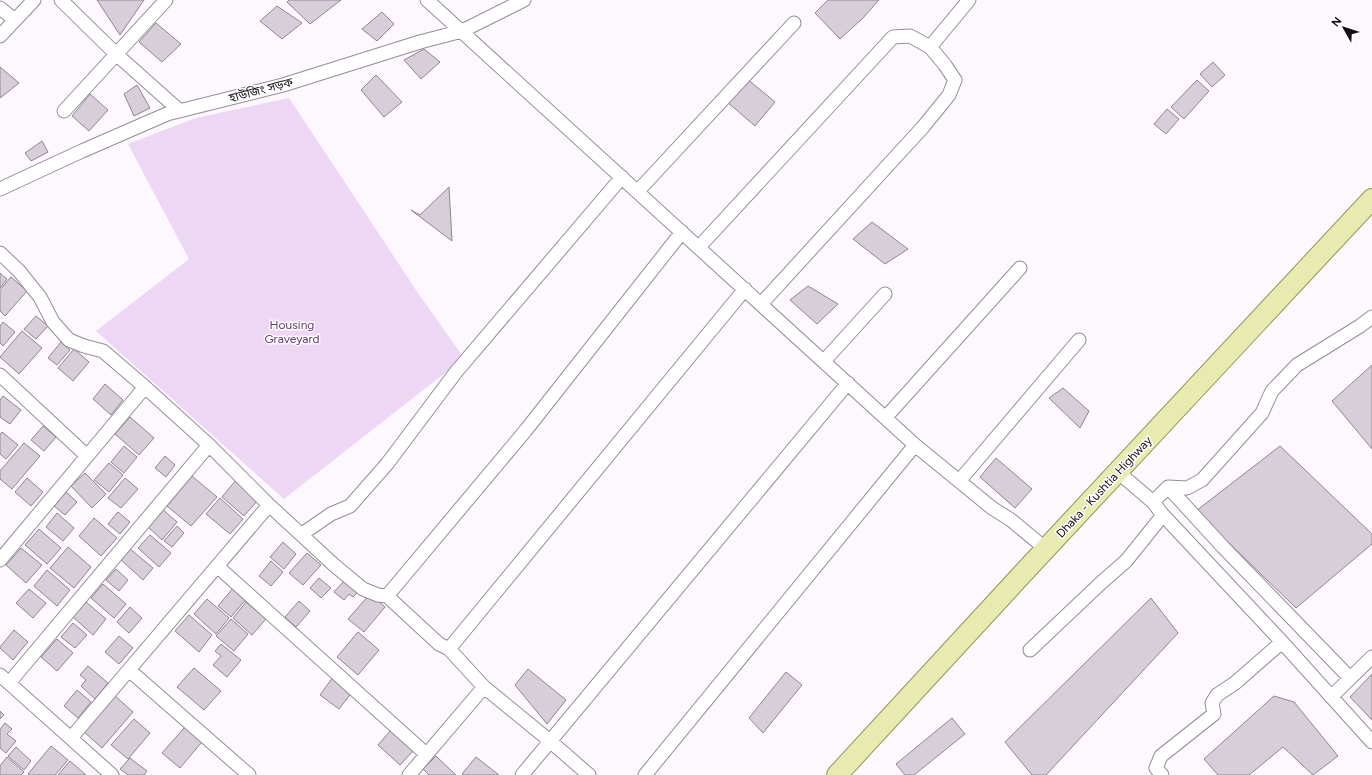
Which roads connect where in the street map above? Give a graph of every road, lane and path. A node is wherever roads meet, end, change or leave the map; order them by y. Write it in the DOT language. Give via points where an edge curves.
graph roads {
  1 [pos="34,0"];
  2 [pos="61,0"];
  3 [pos="166,0"];
  4 [pos="428,0"];
  5 [pos="524,0"];
  6 [pos="969,0"];
  7 [pos="0,8"];
  8 [pos="15,20"];
  9 [pos="794,23"];
  10 [pos="462,31"];
  11 [pos="0,36"];
  12 [pos="930,47"];
  13 [pos="116,54"];
  14 [pos="64,111"];
  15 [pos="180,111"];
  16 [pos="622,177"];
  17 [pos="0,189"];
  18 [pos="638,191"];
  19 [pos="1372,199"];
  20 [pos="682,232"];
  21 [pos="699,247"];
  22 [pos="0,253"];
  23 [pos="1020,268"];
  24 [pos="745,290"];
  25 [pos="885,294"];
  26 [pos="761,304"];
  27 [pos="1372,317"];
  28 [pos="1079,340"];
  29 [pos="824,361"];
  30 [pos="0,375"];
  31 [pos="848,383"];
  32 [pos="145,387"];
  33 [pos="886,417"];
  34 [pos="209,445"];
  35 [pos="915,445"];
  36 [pos="87,456"];
  37 [pos="1118,472"];
  38 [pos="960,480"];
  39 [pos="1168,488"];
  40 [pos="1153,502"];
  41 [pos="269,505"];
  42 [pos="1163,515"];
  43 [pos="302,534"];
  44 [pos="1046,549"];
  45 [pos="0,560"];
  46 [pos="217,566"];
  47 [pos="387,596"];
  48 [pos="1282,642"];
  49 [pos="449,649"];
  50 [pos="1030,650"];
  51 [pos="1372,657"];
  52 [pos="129,670"];
  53 [pos="1350,678"];
  54 [pos="5,679"];
  55 [pos="484,686"];
  56 [pos="1331,697"];
  57 [pos="71,738"];
  58 [pos="550,741"];
  59 [pos="1372,742"];
  60 [pos="426,754"];
  61 [pos="112,775"];
  62 [pos="249,775"];
  63 [pos="409,775"];
  64 [pos="522,775"];
  65 [pos="588,775"];
  66 [pos="645,775"];
  67 [pos="837,775"];
  68 [pos="1162,775"];
  1 -- 8 [label="street"];
  2 -- 13 [label="street"];
  3 -- 13 [label="street"];
  4 -- 10 [label="street"];
  5 -- 10 [label="street, হাউজিং সড়ক"];
  6 -- 12 [label="street"];
  7 -- 8 [label="street"];
  8 -- 11 [label="street"];
  9 -- 18 [label="street"];
  10 -- 15 [label="street, হাউজিং সড়ক" via="283,86"];
  10 -- 16 [label="street"];
  12 -- 21 [label="street" via="910,36 893,37"];
  12 -- 26 [label="street" via="955,80 949,96"];
  13 -- 14 [label="street"];
  13 -- 15 [label="street"];
  15 -- 17 [label="street, হাউজিং সড়ক" via="167,114"];
  16 -- 18 [label="street"];
  16 -- 43 [label="street" via="456,372 387,464 350,506 331,514"];
  18 -- 20 [label="street"];
  19 -- 37 [label="main road, Dhaka - Kushtia Highway"];
  20 -- 21 [label="street"];
  20 -- 47 [label="street" via="526,430"];
  21 -- 24 [label="street"];
  22 -- 32 [label="street" via="40,297 53,322 69,340 103,351"];
  23 -- 33 [label="street"];
  24 -- 26 [label="street"];
  24 -- 49 [label="street"];
  25 -- 29 [label="street"];
  26 -- 29 [label="street"];
  27 -- 39 [label="street" via="1297,364 1272,391 1262,413 1202,480 1187,488"];
  28 -- 38 [label="street"];
  29 -- 31 [label="street"];
  30 -- 36 [label="street"];
  31 -- 33 [label="street"];
  31 -- 58 [label="street"];
  32 -- 34 [label="street"];
  32 -- 36 [label="street"];
  33 -- 35 [label="street"];
  34 -- 41 [label="street"];
  34 -- 54 [label="street"];
  35 -- 38 [label="street"];
  35 -- 66 [label="street"];
  36 -- 45 [label="street"];
  37 -- 40 [label="street"];
  37 -- 44 [label="main road, Dhaka - Kushtia Highway"];
  38 -- 44 [label="street"];
  39 -- 40 [label="street"];
  39 -- 53 [label="street"];
  40 -- 42 [label="street"];
  41 -- 43 [label="street"];
  41 -- 46 [label="street"];
  42 -- 48 [label="street"];
  42 -- 50 [label="street" via="1126,561"];
  43 -- 47 [label="street" via="363,589"];
  44 -- 67 [label="main road, Dhaka - Kushtia Highway"];
  46 -- 52 [label="street"];
  46 -- 60 [label="street"];
  47 -- 49 [label="street" via="439,644"];
  48 -- 56 [label="street"];
  48 -- 68 [label="street" via="1217,695 1212,703 1214,714 1161,756 1156,768"];
  49 -- 55 [label="street"];
  51 -- 53 [label="street"];
  52 -- 57 [label="street"];
  52 -- 62 [label="street"];
  53 -- 56 [label="street"];
  54 -- 57 [label="street"];
  55 -- 58 [label="street"];
  55 -- 60 [label="street"];
  56 -- 59 [label="street"];
  57 -- 61 [label="street"];
  58 -- 64 [label="street"];
  58 -- 65 [label="street"];
  60 -- 63 [label="street"];
}
